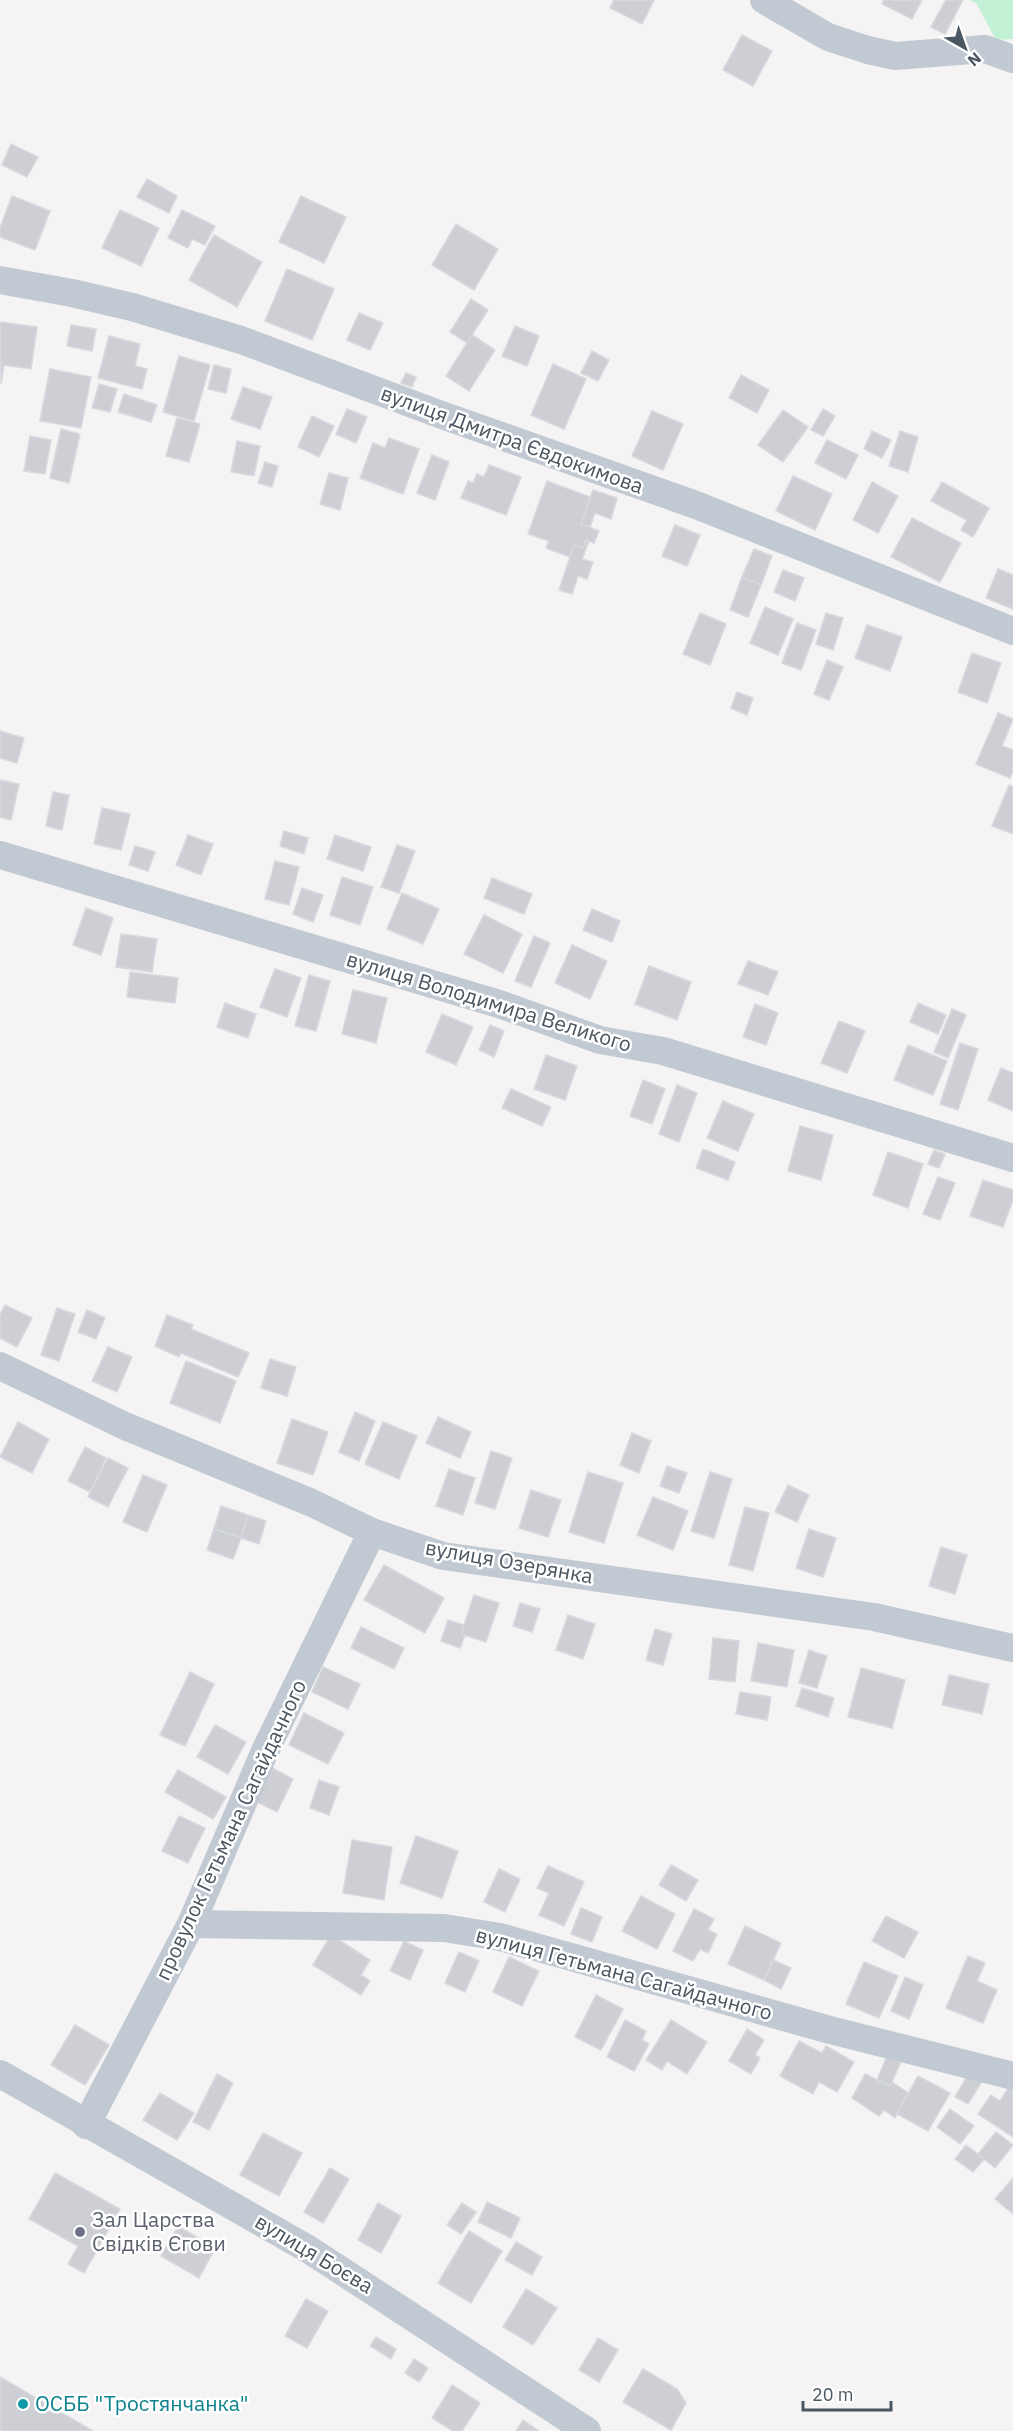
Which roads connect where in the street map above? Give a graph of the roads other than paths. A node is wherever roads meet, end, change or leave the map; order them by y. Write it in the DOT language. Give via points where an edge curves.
graph roads {
  1 [pos="764,0"];
  2 [pos="1013,59"];
  3 [pos="0,280"];
  4 [pos="1013,632"];
  5 [pos="0,855"];
  6 [pos="1013,1158"];
  7 [pos="0,1366"];
  8 [pos="372,1532"];
  9 [pos="1013,1648"];
  10 [pos="191,1924"];
  11 [pos="0,2074"];
  12 [pos="1013,2076"];
  13 [pos="86,2125"];
  14 [pos="587,2431"];
  1 -- 2 [label="street" via="828,37 868,50 896,56 985,49"];
  3 -- 4 [label="street, вулиця Дмитра Євдокимова" via="72,292 241,340 696,505"];
  5 -- 6 [label="street, вулиця Володимира Великого" via="488,1001 600,1040 663,1051"];
  7 -- 8 [label="street, вулиця Озерянка" via="125,1426"];
  8 -- 9 [label="street, вулиця Озерянка" via="443,1556 874,1617"];
  8 -- 10 [label="street, провулок Гетьмана Сагайдачного" via="265,1751"];
  10 -- 12 [label="street, вулиця Гетьмана Сагайдачного" via="444,1928 501,1937 819,2027"];
  10 -- 13 [label="street, провулок Гетьмана Сагайдачного"];
  11 -- 13 [label="street, вулиця Боєва"];
  13 -- 14 [label="street, вулиця Боєва" via="308,2249"];
}
